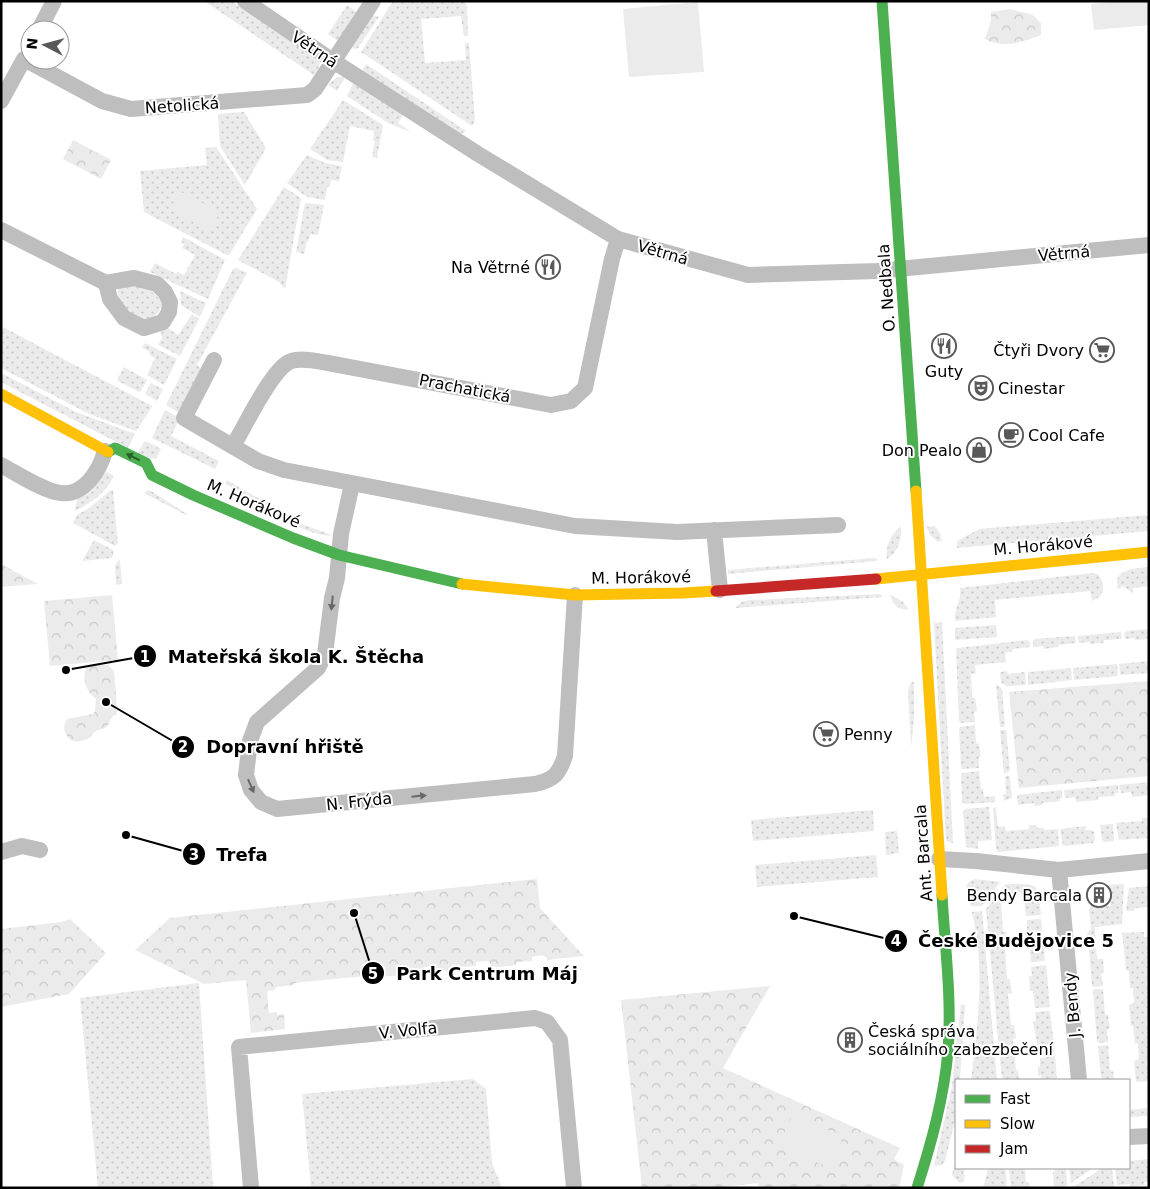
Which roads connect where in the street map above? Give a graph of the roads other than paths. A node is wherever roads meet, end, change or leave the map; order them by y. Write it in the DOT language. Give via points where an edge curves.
graph roads {
  1 [pos="54,1"];
  2 [pos="245,1"];
  3 [pos="373,1"];
  4 [pos="882,1"];
  5 [pos="44,20"];
  6 [pos="333,61"];
  7 [pos="20,67"];
  8 [pos="53,70"];
  9 [pos="1,101"];
  10 [pos="1,230"];
  11 [pos="618,239"];
  12 [pos="1149,246"];
  13 [pos="901,269"];
  14 [pos="106,283"];
  15 [pos="214,360"];
  16 [pos="1,394"];
  17 [pos="233,446"];
  18 [pos="107,451"];
  19 [pos="116,464"];
  20 [pos="1,465"];
  21 [pos="152,475"];
  22 [pos="140,476"];
  23 [pos="352,484"];
  24 [pos="838,525"];
  25 [pos="714,530"];
  26 [pos="1149,552"];
  27 [pos="339,555"];
  28 [pos="921,574"];
  29 [pos="720,590"];
  30 [pos="575,595"];
  31 [pos="40,850"];
  32 [pos="1,852"];
  33 [pos="939,859"];
  34 [pos="1149,862"];
  35 [pos="1059,870"];
  36 [pos="1079,1079"];
  37 [pos="1149,1136"];
  38 [pos="1130,1137"];
  39 [pos="251,1188"];
  40 [pos="574,1188"];
  41 [pos="917,1188"];
  1 -- 5 [label="street"];
  2 -- 6 [label="street, Větrná"];
  3 -- 6 [label="street, Netolická"];
  4 -- 13 [label="street, O. Nedbala"];
  6 -- 8 [label="street, Netolická" via="316,89 307,95 131,109 102,101"];
  6 -- 11 [label="street, Větrná"];
  7 -- 9 [label="street, Netolická"];
  10 -- 14 [label="street"];
  11 -- 13 [label="street, Větrná" via="748,275"];
  11 -- 17 [label="street, Prachatická" via="585,388 570,401 551,405 303,360 289,362 275,374"];
  12 -- 13 [label="street, Větrná"];
  13 -- 28 [label="street, O. Nedbala"];
  15 -- 17 [label="street" via="184,418"];
  16 -- 18 [label="street, M. Horákové"];
  17 -- 23 [label="street" via="258,461 284,470"];
  18 -- 19 [label="street, M. Horákové" via="108,460"];
  18 -- 20 [label="street" via="100,468 86,484 74,492 62,494"];
  21 -- 18 [label="street, M. Horákové, one-way" via="146,463 115,448"];
  21 -- 22 [label="street"];
  21 -- 27 [label="street, M. Horákové"];
  23 -- 25 [label="street" via="575,526 677,532"];
  23 -- 27 [label="street"];
  24 -- 25 [label="street"];
  25 -- 29 [label="street"];
  26 -- 28 [label="street, M. Horákové"];
  27 -- 30 [label="street, M. Horákové" via="460,584"];
  27 -- 30 [label="street, N. Frýda, one-way" via="325,654 318,668 258,722 250,741 246,775 262,802 277,809 549,781 561,770 565,756"];
  28 -- 29 [label="street, M. Horákové"];
  28 -- 33 [label="street, Ant. Barcala"];
  29 -- 30 [label="street, M. Horákové"];
  31 -- 32 [label="street" via="22,846"];
  33 -- 35 [label="street"];
  33 -- 41 [label="street, Ant. Barcala" via="949,1006 948,1051 939,1107"];
  34 -- 35 [label="street"];
  35 -- 36 [label="street, J. Bendy"];
  37 -- 38 [label="street"];
  39 -- 40 [label="street, V. Volfa" via="239,1047 536,1018 548,1022 560,1040"];
}
